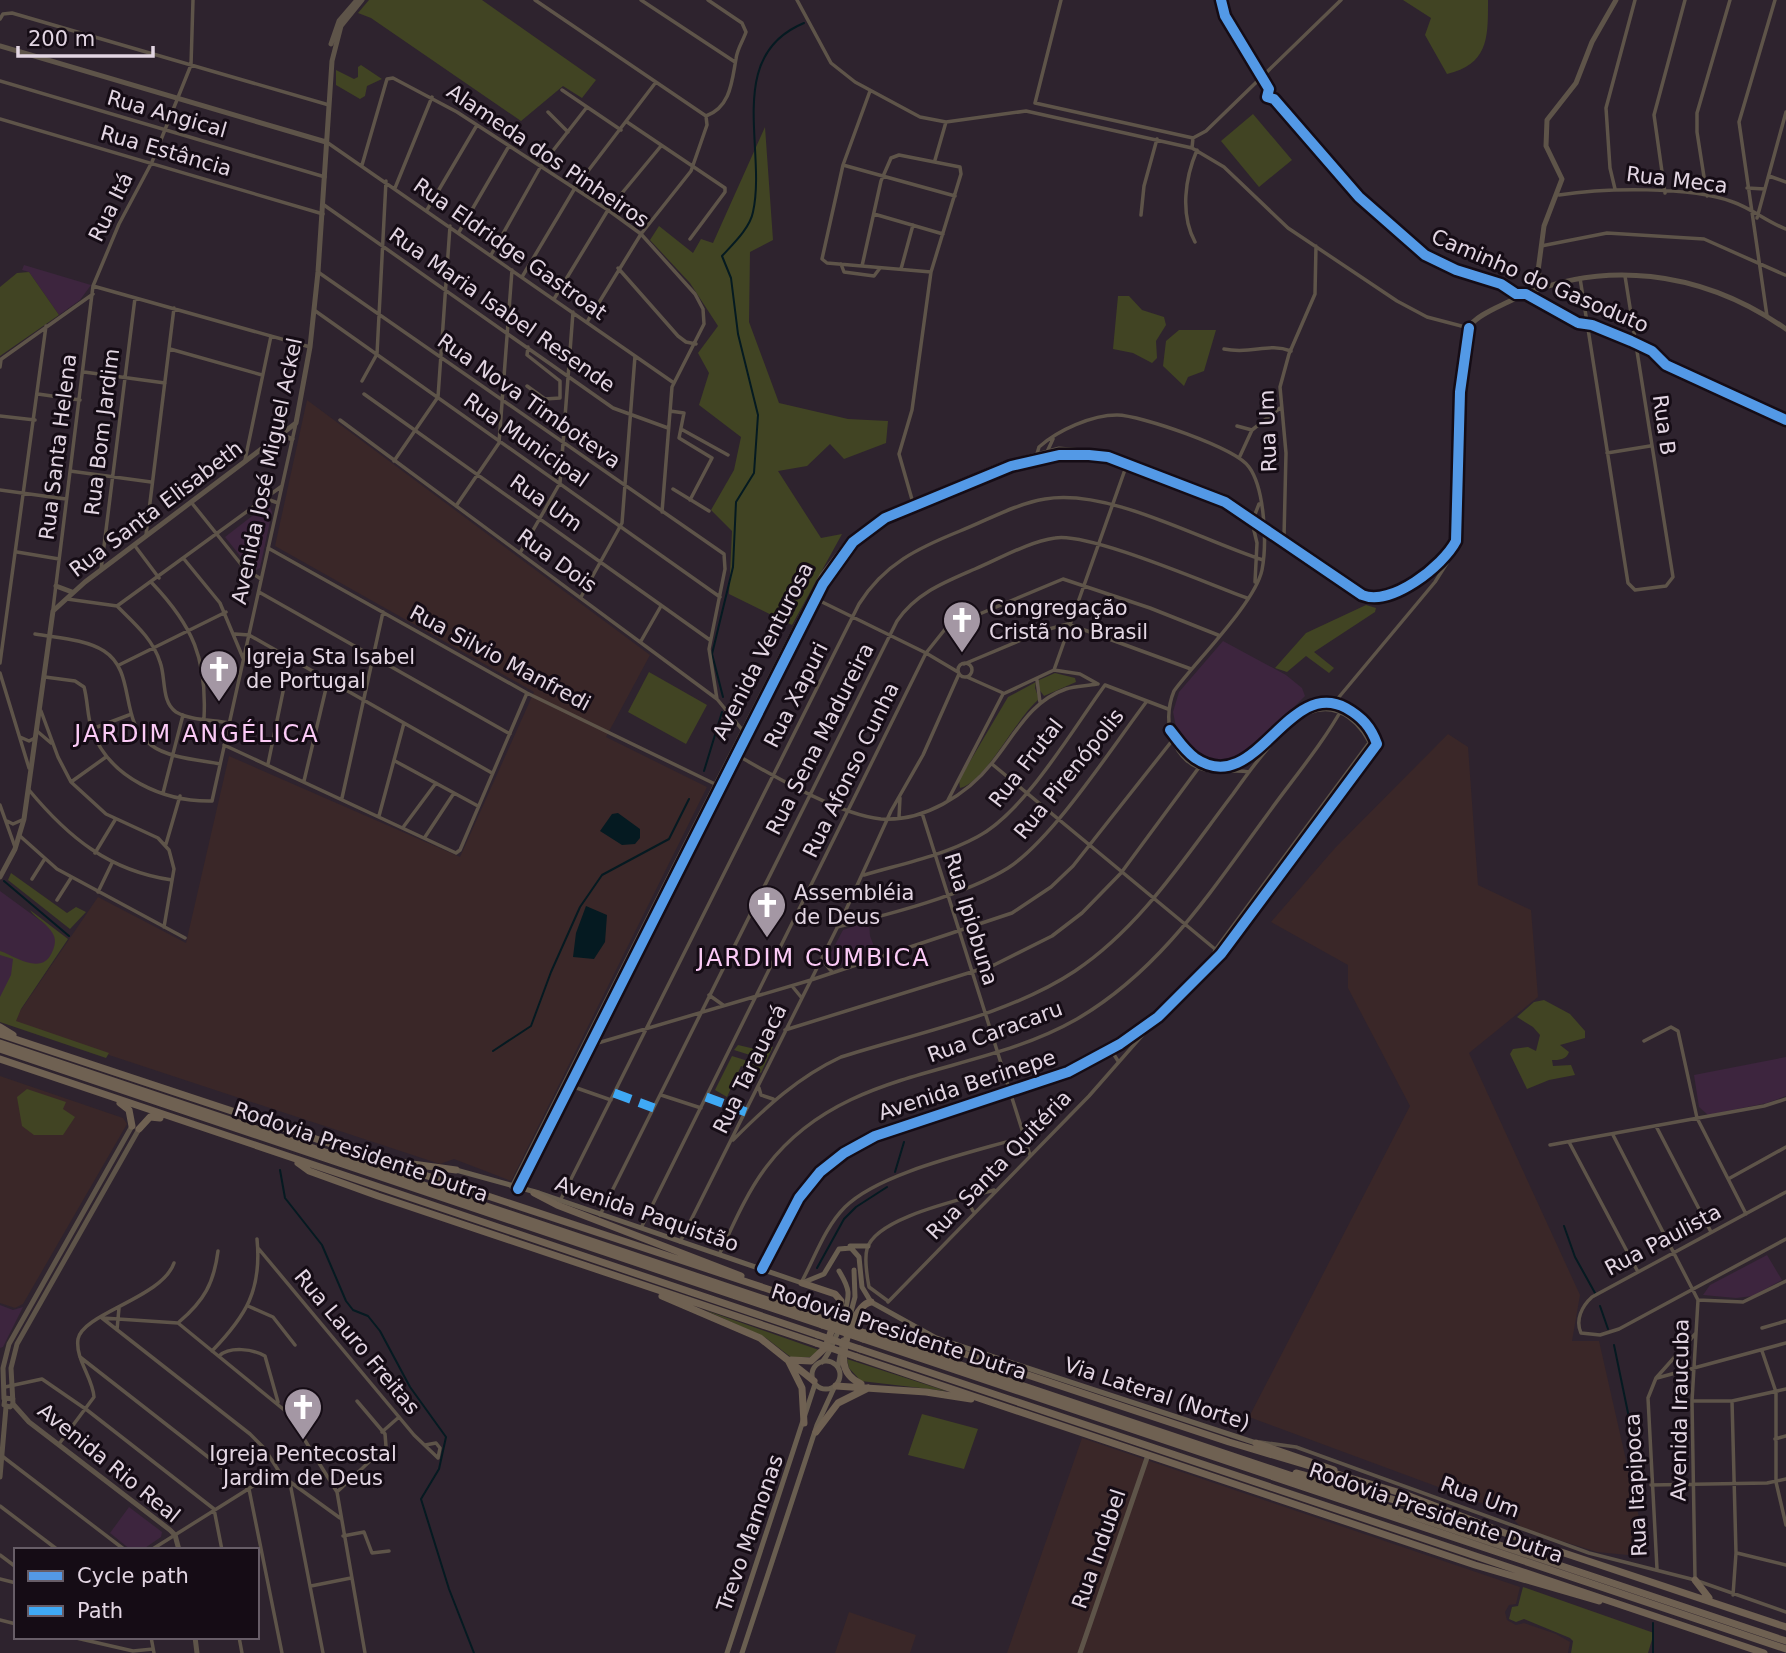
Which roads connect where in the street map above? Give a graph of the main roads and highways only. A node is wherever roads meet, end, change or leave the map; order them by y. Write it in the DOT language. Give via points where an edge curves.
graph roads {
  1 [pos="0,1027"];
  2 [pos="0,1034"];
  3 [pos="22,1041"];
  4 [pos="0,1043"];
  5 [pos="0,1049"];
  6 [pos="0,1059"];
  7 [pos="84,1088"];
  8 [pos="203,1128"];
  9 [pos="293,1159"];
  10 [pos="381,1160"];
  11 [pos="456,1170"];
  12 [pos="534,1193"];
  13 [pos="867,1246"];
  14 [pos="846,1247"];
  15 [pos="833,1261"];
  16 [pos="859,1264"];
  17 [pos="855,1270"];
  18 [pos="839,1271"];
  19 [pos="802,1283"];
  20 [pos="643,1285"];
  21 [pos="764,1288"];
  22 [pos="871,1302"];
  23 [pos="823,1322"];
  24 [pos="864,1336"];
  25 [pos="817,1339"];
  26 [pos="858,1353"];
  27 [pos="787,1359"];
  28 [pos="822,1362"];
  29 [pos="838,1367"];
  30 [pos="815,1383"];
  31 [pos="835,1387"];
  32 [pos="872,1387"];
  33 [pos="993,1403"];
  34 [pos="804,1423"];
  35 [pos="816,1432"];
  36 [pos="1255,1443"];
  37 [pos="1253,1463"];
  38 [pos="1374,1486"];
  39 [pos="1454,1515"];
  40 [pos="1695,1580"];
  41 [pos="1610,1600"];
  42 [pos="1719,1604"];
  43 [pos="1786,1627"];
  44 [pos="1786,1641"];
  45 [pos="1786,1649"];
  46 [pos="727,1653"];
  47 [pos="742,1653"];
  48 [pos="1764,1653"];
  1 -- 3 [label="highway"];
  2 -- 3 [label="highway, Rodovia Presidente Dutra"];
  3 -- 10 [label="highway, Rodovia Presidente Dutra"];
  4 -- 23 [label="highway, Rodovia Presidente Dutra"];
  5 -- 23 [label="highway, Rodovia Presidente Dutra"];
  6 -- 7 [label="highway"];
  7 -- 8 [label="highway"];
  7 -- 8 [label="highway" via="125,1105 135,1127 156,1116"];
  8 -- 9 [label="highway"];
  9 -- 20 [label="highway" via="309,1171 344,1184"];
  9 -- 25 [label="highway"];
  10 -- 11 [label="highway"];
  10 -- 21 [label="highway, Rodovia Presidente Dutra"];
  11 -- 12 [label="main road, Avenida Paquistão"];
  12 -- 19 [label="main road, Avenida Paquistão"];
  12 -- 21 [label="highway"];
  13 -- 14 [label="main road"];
  14 -- 15 [label="main road" via="837,1251"];
  14 -- 16 [label="main road" via="856,1252"];
  15 -- 18 [label="main road"];
  15 -- 19 [label="main road" via="820,1277"];
  16 -- 17 [label="main road"];
  16 -- 22 [label="main road" via="862,1287"];
  17 -- 18 [label="main road"];
  17 -- 29 [label="main road" via="855,1297"];
  18 -- 28 [label="main road" via="848,1298 830,1353"];
  19 -- 27 [label="highway" via="835,1294 841,1301 821,1353 803,1362"];
  20 -- 25 [label="highway"];
  20 -- 27 [label="highway" via="760,1338"];
  21 -- 38 [label="highway, Rodovia Presidente Dutra, bridge"];
  22 -- 32 [label="highway" via="855,1314 844,1361 853,1380"];
  22 -- 36 [label="main road, Via Lateral (Norte)" via="930,1334"];
  23 -- 24 [label="highway, Rodovia Presidente Dutra, bridge"];
  24 -- 37 [label="highway, Rodovia Presidente Dutra"];
  24 -- 45 [label="highway, Rodovia Presidente Dutra"];
  25 -- 26 [label="highway, bridge"];
  26 -- 33 [label="highway"];
  26 -- 41 [label="highway"];
  27 -- 30 [label="highway"];
  27 -- 34 [label="highway" via="802,1388"];
  28 -- 29 [label="main road"];
  28 -- 30 [label="main road" via="814,1369"];
  29 -- 31 [label="main road" via="841,1378"];
  30 -- 31 [label="main road" via="825,1389"];
  30 -- 34 [label="main road, Trevo Mamonas"];
  31 -- 32 [label="highway"];
  31 -- 35 [label="main road, Trevo Mamonas"];
  32 -- 33 [label="highway"];
  32 -- 35 [label="highway" via="838,1403"];
  33 -- 41 [label="highway" via="1487,1568 1581,1597"];
  34 -- 46 [label="main road, Trevo Mamonas"];
  35 -- 47 [label="main road, Trevo Mamonas"];
  36 -- 38 [label="highway"];
  37 -- 39 [label="highway"];
  37 -- 44 [label="highway, Rodovia Presidente Dutra"];
  38 -- 39 [label="highway, Rodovia Presidente Dutra"];
  39 -- 42 [label="highway, Rodovia Presidente Dutra"];
  40 -- 42 [label="highway"];
  41 -- 48 [label="highway"];
  42 -- 43 [label="highway, Rodovia Presidente Dutra"];
}
